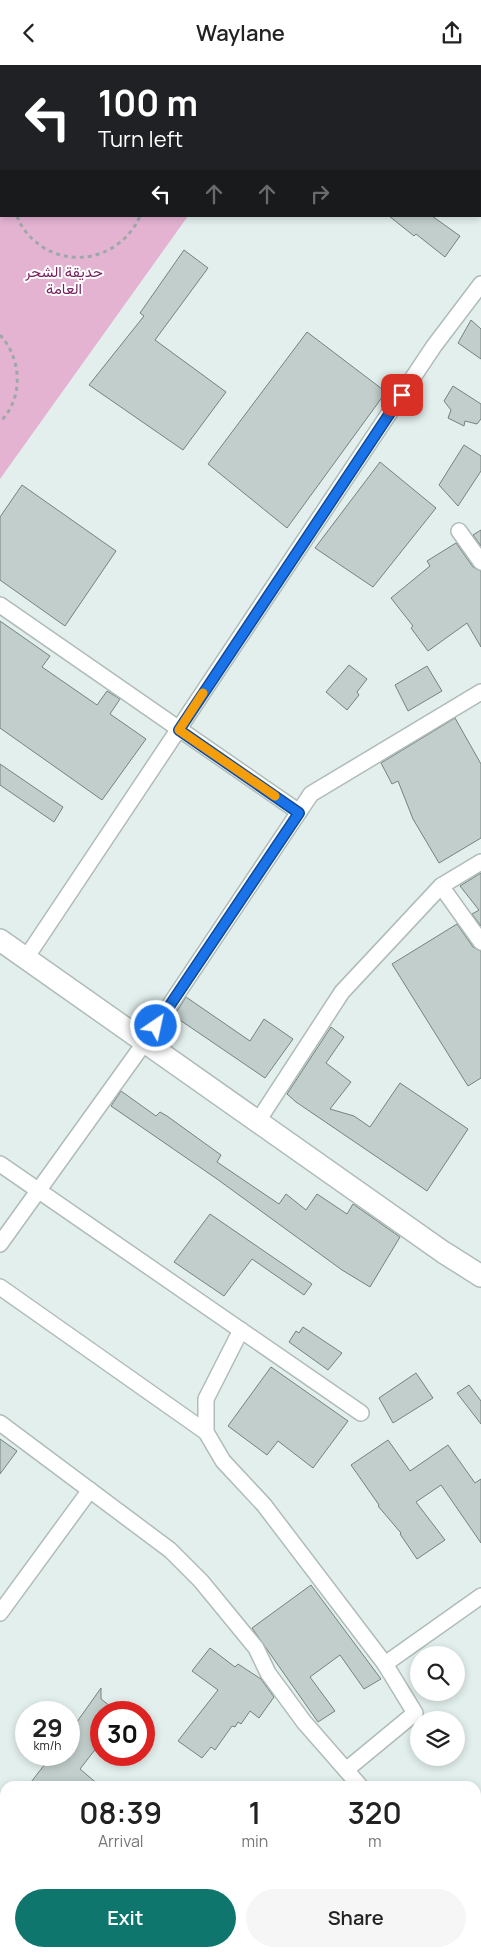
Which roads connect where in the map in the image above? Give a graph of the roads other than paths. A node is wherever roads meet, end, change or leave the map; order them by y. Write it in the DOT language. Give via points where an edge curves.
graph roads {
  1 [pos="481,284"];
  2 [pos="459,531"];
  3 [pos="481,562"];
  4 [pos="0,605"];
  5 [pos="481,692"];
  6 [pos="179,730"];
  7 [pos="299,813"];
  8 [pos="481,862"];
  9 [pos="440,886"];
  10 [pos="0,940"];
  11 [pos="481,942"];
  12 [pos="26,958"];
  13 [pos="145,1042"];
  14 [pos="258,1121"];
  15 [pos="0,1164"];
  16 [pos="39,1191"];
  17 [pos="0,1244"];
  18 [pos="481,1276"];
  19 [pos="0,1287"];
  20 [pos="241,1330"];
  21 [pos="361,1413"];
  22 [pos="0,1423"];
  23 [pos="206,1432"];
  24 [pos="90,1491"];
  25 [pos="481,1596"];
  26 [pos="0,1613"];
  27 [pos="385,1663"];
  28 [pos="346,1770"];
  29 [pos="356,1781"];
  1 -- 6 [label="street" via="434,346"];
  2 -- 3 [label="street"];
  4 -- 6 [label="street"];
  5 -- 7 [label="street" via="311,794"];
  6 -- 7 [label="street"];
  6 -- 12 [label="street"];
  7 -- 13 [label="street"];
  8 -- 9 [label="street"];
  9 -- 11 [label="street"];
  9 -- 14 [label="street" via="342,992"];
  10 -- 12 [label="street"];
  12 -- 13 [label="street"];
  13 -- 14 [label="street"];
  13 -- 16 [label="street"];
  14 -- 18 [label="street"];
  15 -- 16 [label="street"];
  16 -- 17 [label="street"];
  16 -- 20 [label="street"];
  19 -- 23 [label="street"];
  20 -- 21 [label="street"];
  20 -- 23 [label="street" via="206,1399"];
  22 -- 24 [label="street"];
  23 -- 27 [label="street" via="223,1461 264,1505"];
  24 -- 26 [label="street"];
  24 -- 28 [label="street" via="170,1550 201,1581 256,1648 268,1673 304,1722"];
  25 -- 27 [label="street"];
  27 -- 28 [label="street" via="415,1713"];
  28 -- 29 [label="street"];
}
